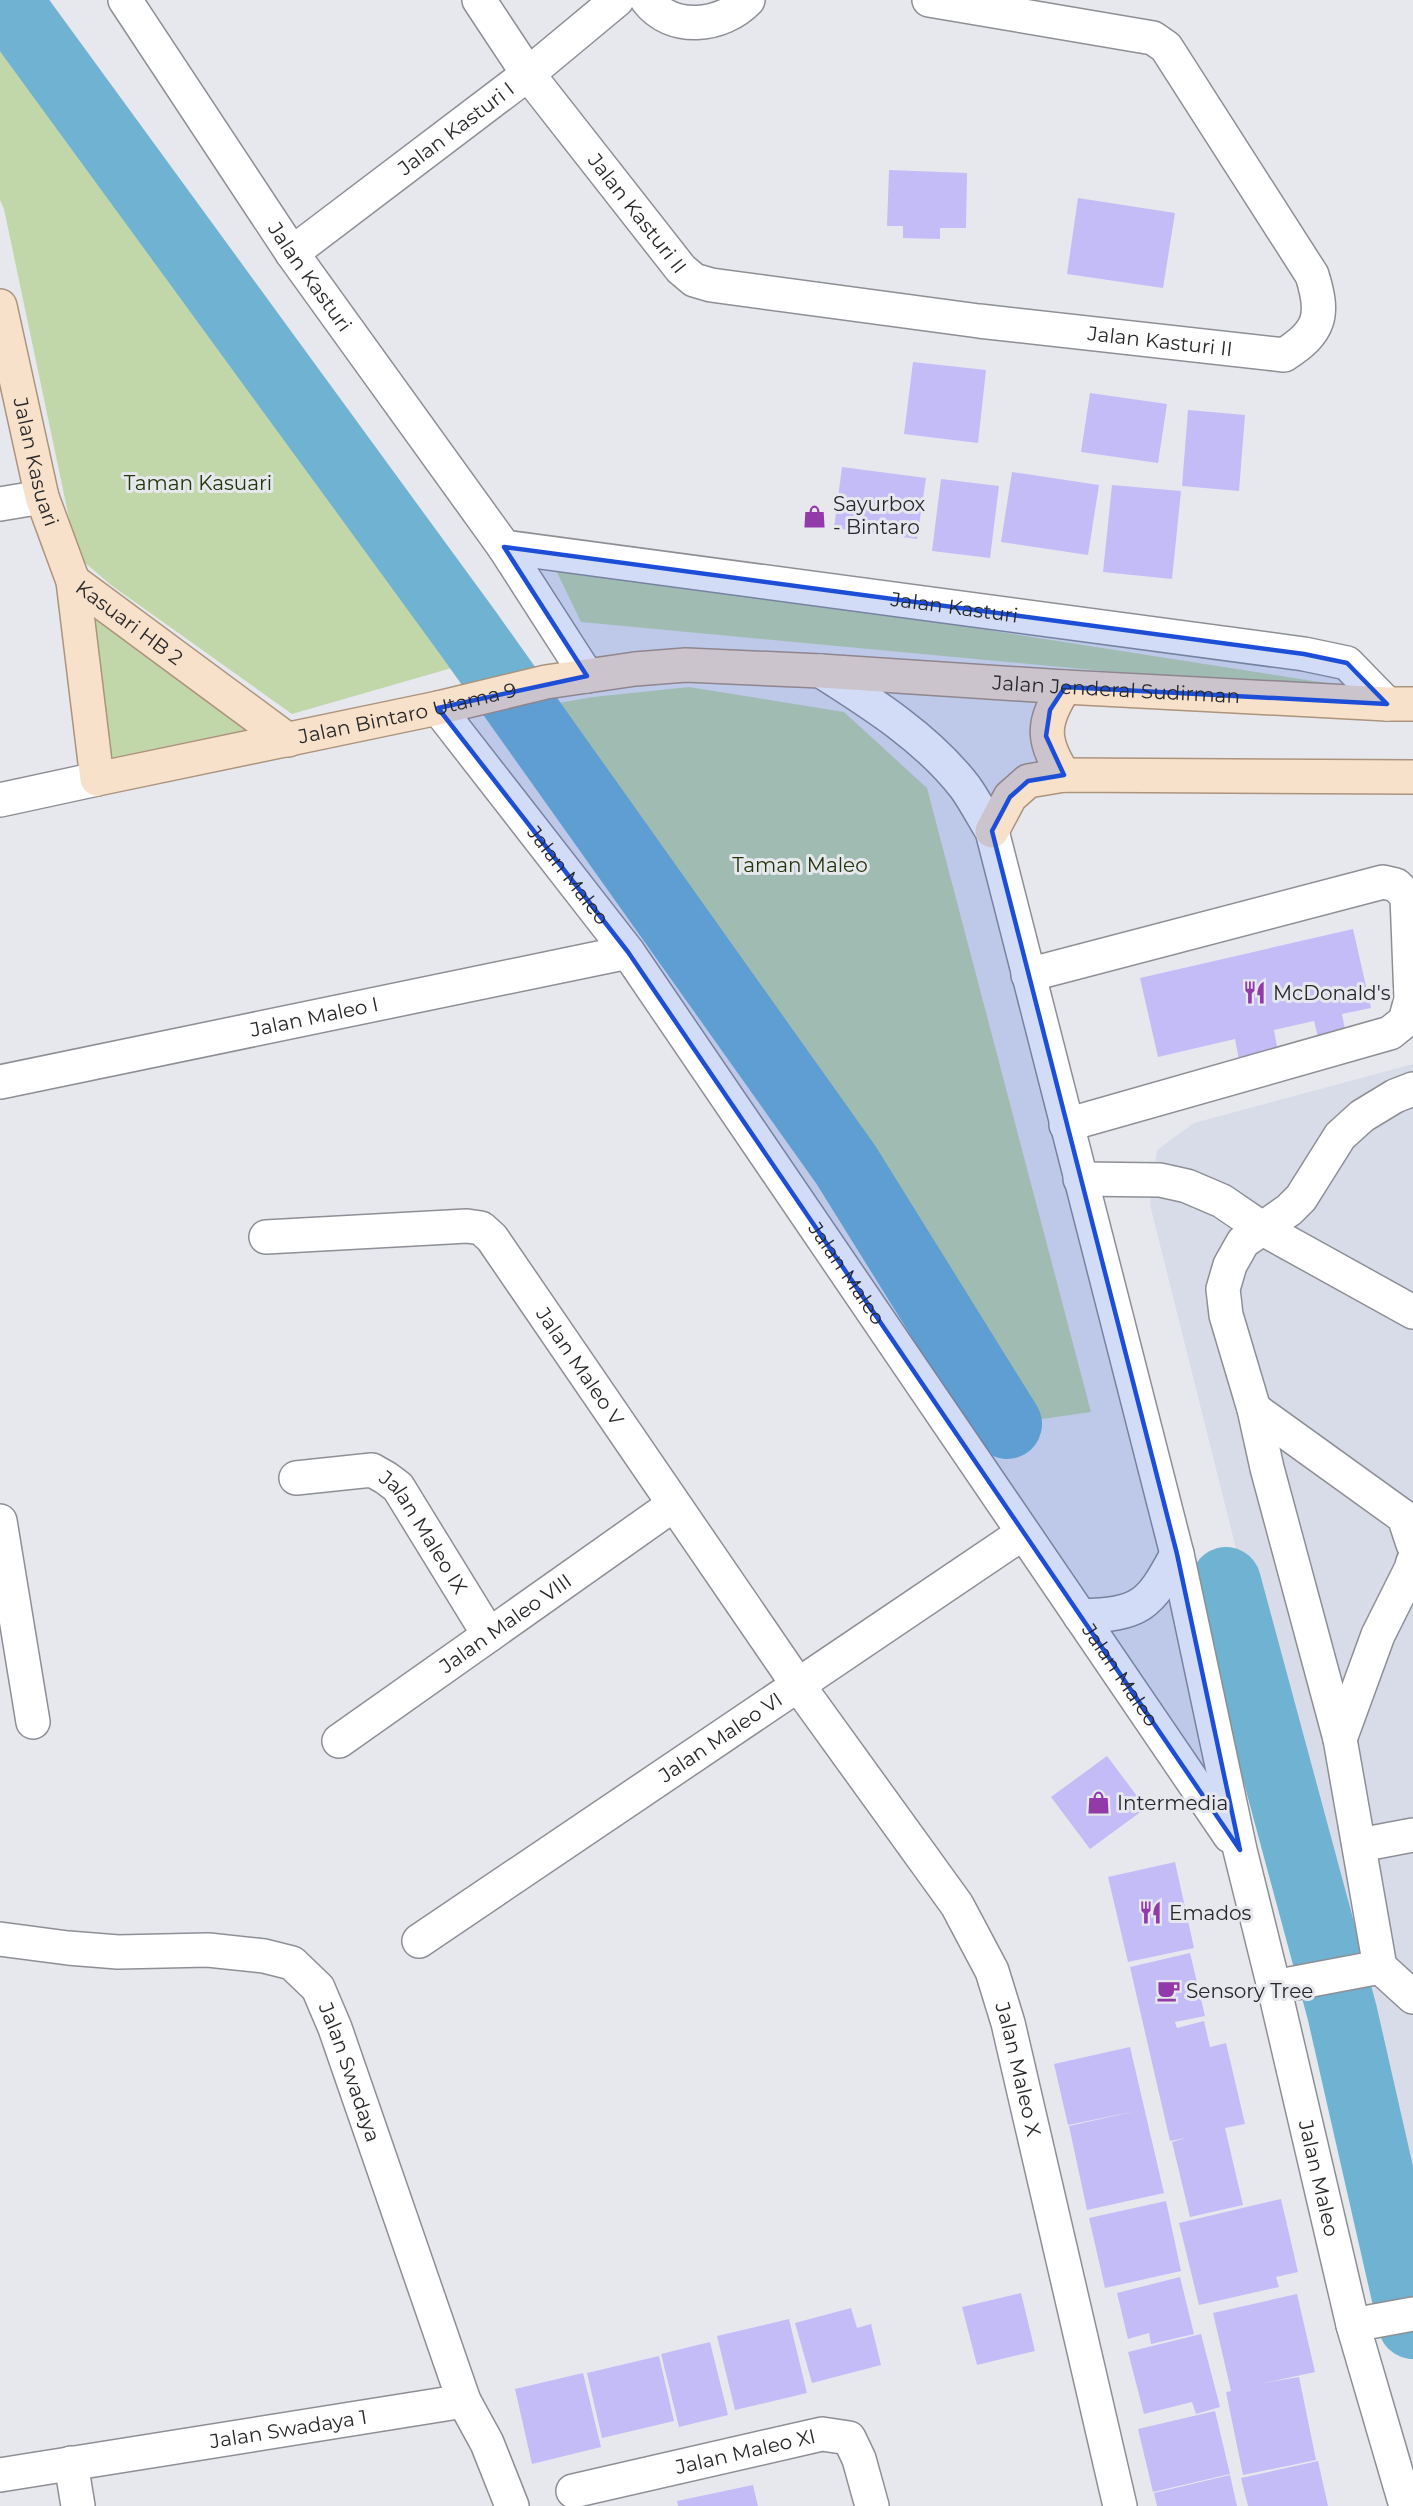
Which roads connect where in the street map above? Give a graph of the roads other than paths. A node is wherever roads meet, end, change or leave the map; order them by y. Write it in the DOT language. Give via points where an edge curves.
graph roads {
  1 [pos="125,0"];
  2 [pos="479,0"];
  3 [pos="617,0"];
  4 [pos="647,0"];
  5 [pos="748,0"];
  6 [pos="929,0"];
  7 [pos="528,74"];
  8 [pos="292,253"];
  9 [pos="0,306"];
  10 [pos="42,497"];
  11 [pos="0,504"];
  12 [pos="504,547"];
  13 [pos="73,581"];
  14 [pos="821,670"];
  15 [pos="587,676"];
  16 [pos="1065,687"];
  17 [pos="1400,704"];
  18 [pos="451,705"];
  19 [pos="288,740"];
  20 [pos="1064,775"];
  21 [pos="1413,777"];
  22 [pos="97,779"];
  23 [pos="0,800"];
  24 [pos="992,831"];
  25 [pos="628,952"];
  26 [pos="1028,975"];
  27 [pos="0,1082"];
  28 [pos="1413,1089"];
  29 [pos="1066,1125"];
  30 [pos="1080,1179"];
  31 [pos="1263,1229"];
  32 [pos="266,1237"];
  33 [pos="1413,1312"];
  34 [pos="1254,1408"];
  35 [pos="296,1478"];
  36 [pos="673,1505"];
  37 [pos="0,1521"];
  38 [pos="1023,1533"];
  39 [pos="1413,1545"];
  40 [pos="1177,1554"];
  41 [pos="1080,1616"];
  42 [pos="489,1635"];
  43 [pos="798,1685"];
  44 [pos="33,1722"];
  45 [pos="1340,1739"];
  46 [pos="339,1741"];
  47 [pos="1413,1835"];
  48 [pos="1360,1845"];
  49 [pos="1240,1850"];
  50 [pos="0,1939"];
  51 [pos="419,1941"];
  52 [pos="1366,1970"];
  53 [pos="1289,1984"];
  54 [pos="1413,1997"];
  55 [pos="1383,2320"];
  56 [pos="464,2401"];
  57 [pos="71,2463"];
  58 [pos="0,2475"];
  59 [pos="573,2491"];
  60 [pos="78,2506"];
  61 [pos="512,2506"];
  62 [pos="872,2506"];
  63 [pos="1120,2506"];
  64 [pos="1406,2506"];
  1 -- 8 [label="street, Jalan Kasturi"];
  2 -- 7 [label="street, Jalan Kasturi II"];
  3 -- 7 [label="street, Jalan Kasturi I"];
  4 -- 5 [label="street" via="669,17 692,23 716,21 737,11"];
  6 -- 7 [label="street, Jalan Kasturi II" via="1153,38 1166,46 1312,274 1320,301 1316,323 1306,341 1284,355 979,321 694,280 681,269"];
  7 -- 8 [label="street, Jalan Kasturi I"];
  8 -- 12 [label="street, Jalan Kasturi"];
  9 -- 10 [label="main road, Jalan Kasuari"];
  10 -- 11 [label="street"];
  10 -- 13 [label="main road, Jalan Kasuari"];
  12 -- 15 [label="street, Jalan Kasturi"];
  12 -- 17 [label="street, Jalan Kasturi" via="1304,654 1347,663"];
  13 -- 19 [label="main road, Kasuari HB 2"];
  13 -- 22 [label="main road, Kasuari HB 2"];
  14 -- 15 [label="main road, Jalan Bintaro Utama 9" via="686,665"];
  14 -- 16 [label="main road, Jalan Jenderal Sudirman"];
  14 -- 24 [label="street, Jalan Maleo" via="890,716 932,752 966,788"];
  15 -- 18 [label="main road, Jalan Bintaro Utama 9"];
  16 -- 17 [label="main road, Jalan Jenderal Sudirman"];
  16 -- 20 [label="main road" via="1050,710 1046,736"];
  18 -- 19 [label="main road, Jalan Bintaro Utama 9"];
  18 -- 25 [label="street, Jalan Maleo"];
  19 -- 22 [label="main road, Jalan Bintaro Utama 9"];
  20 -- 21 [label="main road"];
  20 -- 24 [label="main road" via="1028,781 1010,797"];
  22 -- 23 [label="street, Jalan Bintaro Utama 9"];
  24 -- 26 [label="street, Jalan Maleo"];
  25 -- 27 [label="street, Jalan Maleo I"];
  25 -- 38 [label="street, Jalan Maleo"];
  26 -- 29 [label="street, Jalan Maleo"];
  26 -- 29 [label="street" via="1383,882 1396,885 1407,896 1411,999 1405,1021 1390,1033"];
  28 -- 31 [label="street" via="1362,1116 1340,1136 1300,1198"];
  29 -- 30 [label="street, Jalan Maleo"];
  30 -- 31 [label="street" via="1160,1180 1186,1186 1222,1201"];
  30 -- 40 [label="street, Jalan Maleo"];
  31 -- 33 [label="street"];
  31 -- 34 [label="street" via="1243,1242 1230,1264 1223,1289 1226,1315"];
  32 -- 36 [label="street, Jalan Maleo V" via="481,1228 492,1238"];
  34 -- 39 [label="street" via="1404,1517"];
  34 -- 45 [label="street"];
  35 -- 42 [label="street, Jalan Maleo IX" via="372,1470 398,1487"];
  36 -- 42 [label="street, Jalan Maleo VIII"];
  36 -- 43 [label="street, Jalan Maleo V"];
  37 -- 44 [label="street"];
  38 -- 41 [label="street, Jalan Maleo"];
  38 -- 43 [label="street, Jalan Maleo VI"];
  39 -- 45 [label="street" via="1411,1569 1378,1635"];
  40 -- 41 [label="street" via="1159,1588 1141,1606 1115,1615"];
  40 -- 49 [label="street, Jalan Maleo"];
  41 -- 49 [label="street, Jalan Maleo"];
  42 -- 46 [label="street, Jalan Maleo VIII"];
  43 -- 51 [label="street, Jalan Maleo VI"];
  43 -- 63 [label="street, Jalan Maleo X" via="957,1905 992,1971 1008,2023"];
  45 -- 48 [label="street"];
  47 -- 48 [label="street"];
  48 -- 52 [label="street"];
  49 -- 53 [label="street, Jalan Maleo"];
  50 -- 56 [label="street, Jalan Swadaya" via="118,1952 208,1950 264,1956 292,1964 318,1988"];
  52 -- 53 [label="street"];
  52 -- 54 [label="street"];
  53 -- 55 [label="street, Jalan Maleo"];
  55 -- 64 [label="street, Jalan Maleo"];
  56 -- 57 [label="street, Jalan Swadaya 1"];
  56 -- 61 [label="street"];
  57 -- 58 [label="street, Jalan Swadaya 1"];
  57 -- 60 [label="street"];
  59 -- 62 [label="street, Jalan Maleo XI" via="822,2434 849,2438"];
}
